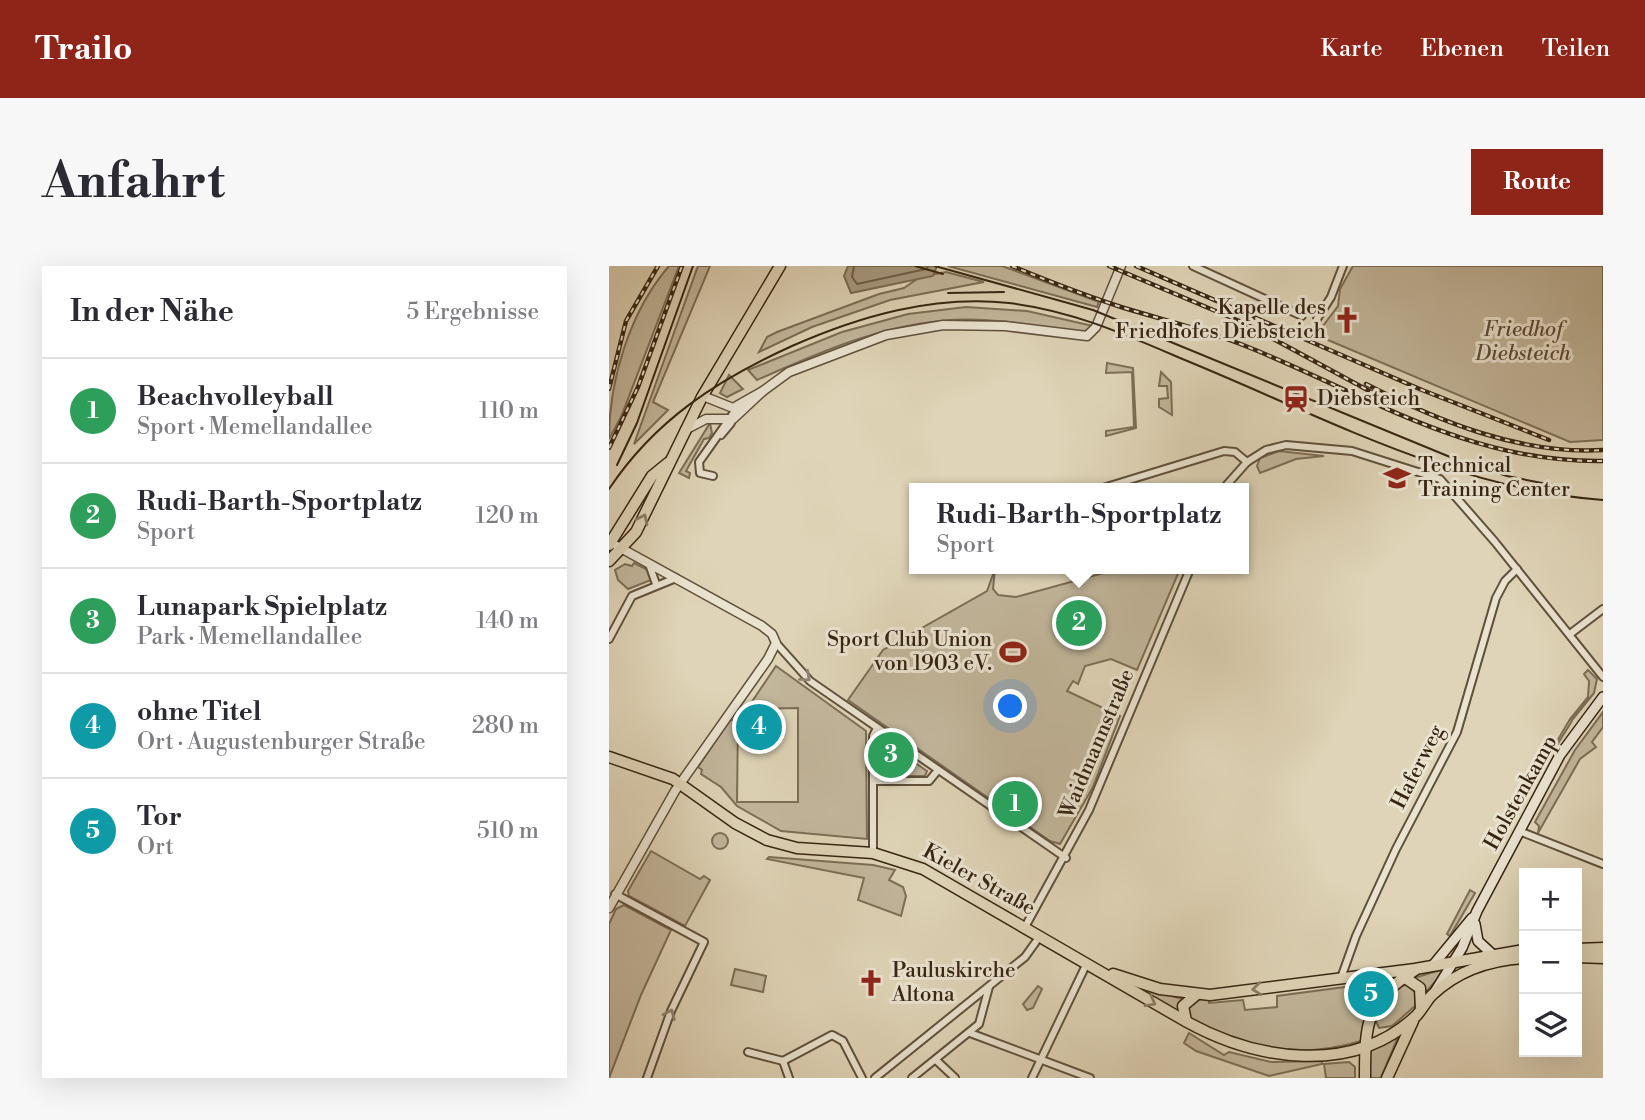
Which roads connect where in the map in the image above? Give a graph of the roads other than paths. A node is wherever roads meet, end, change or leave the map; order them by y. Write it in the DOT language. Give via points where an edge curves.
graph roads {
  1 [pos="780,266"];
  2 [pos="1121,266"];
  3 [pos="1193,266"];
  4 [pos="1343,266"];
  5 [pos="1302,317"];
  6 [pos="1317,319"];
  7 [pos="763,391"];
  8 [pos="703,396"];
  9 [pos="732,415"];
  10 [pos="711,419"];
  11 [pos="684,431"];
  12 [pos="716,434"];
  13 [pos="711,443"];
  14 [pos="1247,462"];
  15 [pos="668,463"];
  16 [pos="713,476"];
  17 [pos="1119,483"];
  18 [pos="1228,483"];
  19 [pos="610,543"];
  20 [pos="623,549"];
  21 [pos="609,561"];
  22 [pos="647,562"];
  23 [pos="1517,569"];
  24 [pos="1188,574"];
  25 [pos="681,578"];
  26 [pos="656,584"];
  27 [pos="1603,609"];
  28 [pos="1570,635"];
  29 [pos="609,639"];
  30 [pos="776,643"];
  31 [pos="1603,677"];
  32 [pos="1603,697"];
  33 [pos="877,728"];
  34 [pos="609,757"];
  35 [pos="939,770"];
  36 [pos="873,781"];
  37 [pos="680,783"];
  38 [pos="1519,831"];
  39 [pos="873,853"];
  40 [pos="1066,858"];
  41 [pos="1603,864"];
  42 [pos="615,894"];
  43 [pos="609,908"];
  44 [pos="1477,911"];
  45 [pos="1025,927"];
  46 [pos="1040,936"];
  47 [pos="1582,948"];
  48 [pos="1603,948"];
  49 [pos="1519,951"];
  50 [pos="1492,954"];
  51 [pos="1582,957"];
  52 [pos="1603,958"];
  53 [pos="1519,959"];
  54 [pos="1455,960"];
  55 [pos="1434,964"];
  56 [pos="1090,965"];
  57 [pos="1415,969"];
  58 [pos="1389,971"];
  59 [pos="1404,977"];
  60 [pos="1341,978"];
  61 [pos="989,987"];
  62 [pos="1433,994"];
  63 [pos="1197,995"];
  64 [pos="1419,1012"];
  65 [pos="1369,1019"];
  66 [pos="1187,1022"];
  67 [pos="970,1033"];
  68 [pos="1390,1034"];
  69 [pos="1365,1045"];
  70 [pos="748,1052"];
  71 [pos="1041,1059"];
  72 [pos="936,1060"];
  73 [pos="783,1061"];
  74 [pos="647,1078"];
  75 [pos="789,1078"];
  76 [pos="862,1078"];
  77 [pos="875,1078"];
  78 [pos="912,1078"];
  79 [pos="955,1078"];
  80 [pos="1032,1078"];
  81 [pos="1090,1078"];
  82 [pos="1365,1078"];
  83 [pos="1387,1078"];
  1 -- 8 [label="main road"];
  2 -- 7 [label="street" via="1096,327 1087,336 1005,326 943,325 868,340 806,364"];
  3 -- 5 [label="street"];
  4 -- 6 [label="street"];
  7 -- 9 [label="street"];
  7 -- 9 [label="street" via="754,393"];
  8 -- 9 [label="street"];
  8 -- 11 [label="main road"];
  9 -- 10 [label="street"];
  9 -- 12 [label="street"];
  9 -- 13 [label="street"];
  10 -- 11 [label="street"];
  10 -- 12 [label="street" via="717,425"];
  11 -- 15 [label="main road"];
  12 -- 13 [label="street"];
  13 -- 16 [label="street" via="697,468 704,476"];
  14 -- 17 [label="street" via="1235,452 1224,451"];
  14 -- 18 [label="street"];
  14 -- 23 [label="street" via="1278,447 1352,451 1440,479"];
  15 -- 19 [label="main road" via="652,476"];
  20 -- 15 [label="main road, one-way" via="636,532"];
  19 -- 20 [label="street"];
  20 -- 21 [label="main road"];
  20 -- 22 [label="street"];
  22 -- 25 [label="street"];
  22 -- 26 [label="street"];
  23 -- 28 [label="street"];
  23 -- 60 [label="street, Haferweg" via="1496,598 1457,732 1391,858"];
  24 -- 40 [label="street, Waidmannstraße"];
  25 -- 26 [label="street"];
  25 -- 30 [label="street" via="767,628"];
  26 -- 29 [label="street" via="632,596"];
  27 -- 28 [label="street"];
  28 -- 31 [label="street"];
  30 -- 33 [label="street, one-way" via="810,681"];
  30 -- 37 [label="street"];
  32 -- 38 [label="main road, Holstenkamp" via="1560,755"];
  33 -- 35 [label="street"];
  33 -- 36 [label="street"];
  34 -- 37 [label="main road, Kieler Straße"];
  35 -- 36 [label="street" via="929,781"];
  35 -- 40 [label="street"];
  36 -- 39 [label="street"];
  37 -- 39 [label="main road, Kieler Straße" via="767,840 797,848"];
  37 -- 42 [label="street"];
  38 -- 41 [label="street"];
  38 -- 44 [label="main road, Holstenkamp"];
  39 -- 45 [label="main road, Kieler Straße" via="923,869"];
  40 -- 45 [label="street, Waidmannstraße"];
  42 -- 43 [label="street"];
  74 -- 42 [label="street, one-way" via="671,1011 704,942"];
  44 -- 50 [label="main road" via="1476,938"];
  44 -- 54 [label="main road, Holstenkamp"];
  44 -- 55 [label="main road, Holstenkamp"];
  45 -- 46 [label="main road, Kieler Straße"];
  46 -- 56 [label="main road, Kieler Straße"];
  46 -- 61 [label="street" via="1025,957"];
  47 -- 48 [label="main road"];
  49 -- 50 [label="main road, Kieler Straße"];
  50 -- 54 [label="main road, Kieler Straße"];
  51 -- 52 [label="main road"];
  53 -- 62 [label="main road, Kieler Straße" via="1480,966"];
  54 -- 55 [label="main road, Kieler Straße"];
  54 -- 62 [label="main road, Holstenkamp"];
  55 -- 57 [label="main road, Kieler Straße"];
  56 -- 63 [label="main road, Kieler Straße" via="1135,982"];
  56 -- 66 [label="main road, Kieler Straße, one-way"];
  56 -- 71 [label="street"];
  57 -- 58 [label="main road, Kieler Straße"];
  57 -- 59 [label="main road"];
  58 -- 59 [label="main road"];
  58 -- 60 [label="main road, Kieler Straße"];
  59 -- 64 [label="main road" via="1421,991"];
  59 -- 65 [label="main road" via="1380,997"];
  60 -- 63 [label="main road, Kieler Straße, one-way"];
  61 -- 67 [label="street" via="984,1013"];
  61 -- 77 [label="street"];
  62 -- 64 [label="main road, Kieler Straße"];
  63 -- 66 [label="main road" via="1183,1006"];
  64 -- 68 [label="main road, Kieler Straße"];
  64 -- 83 [label="main road"];
  65 -- 68 [label="main road" via="1377,1030"];
  65 -- 69 [label="main road"];
  66 -- 69 [label="main road, Kieler Straße" via="1232,1044 1274,1055 1320,1055"];
  67 -- 71 [label="street"];
  67 -- 72 [label="street"];
  68 -- 69 [label="main road, Kieler Straße"];
  69 -- 82 [label="main road"];
  70 -- 73 [label="street"];
  71 -- 80 [label="street"];
  71 -- 81 [label="street"];
  72 -- 78 [label="street"];
  72 -- 79 [label="street"];
  73 -- 75 [label="street"];
  73 -- 76 [label="street" via="832,1035 843,1041"];
}
